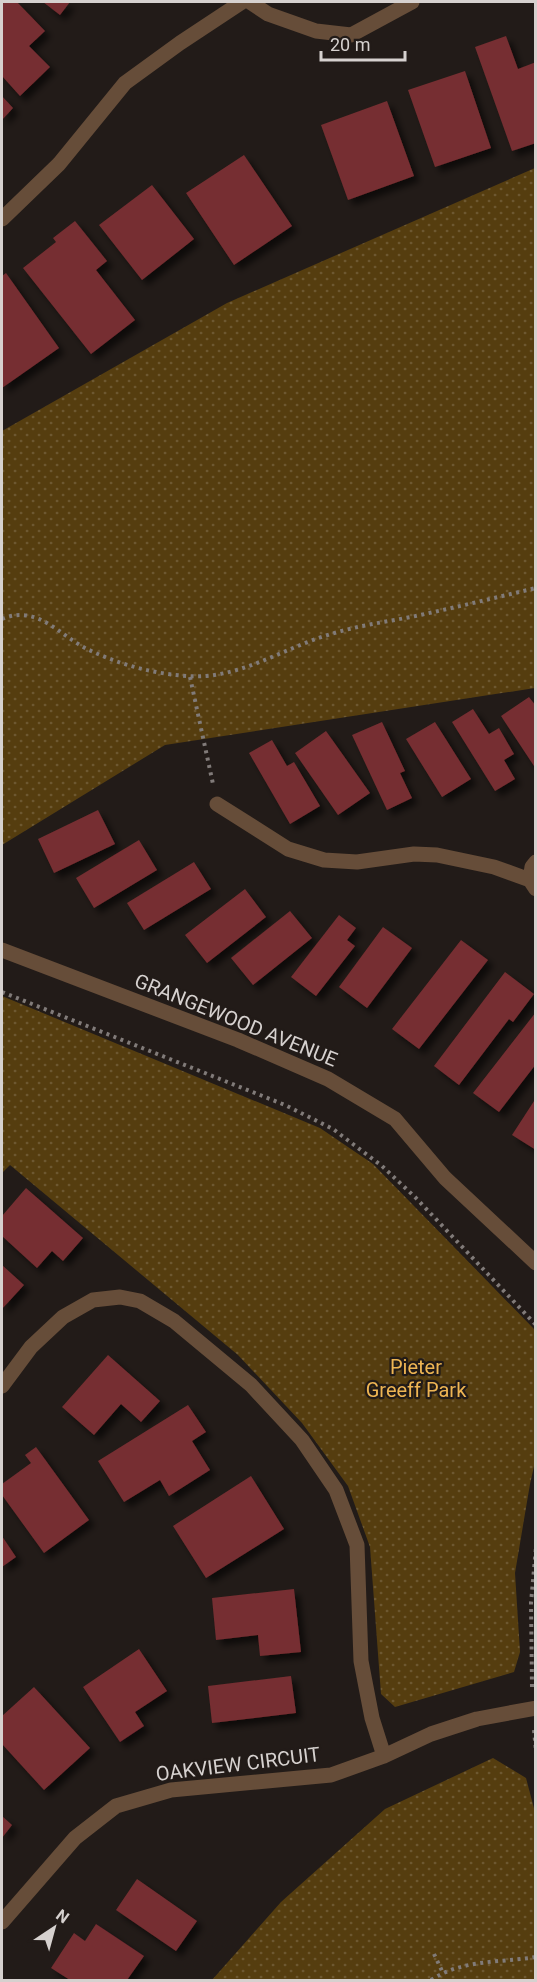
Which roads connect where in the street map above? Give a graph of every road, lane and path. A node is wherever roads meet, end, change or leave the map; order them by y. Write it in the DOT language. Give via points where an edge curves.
graph roads {
  1 [pos="242,2"];
  2 [pos="250,2"];
  3 [pos="412,2"];
  4 [pos="2,219"];
  5 [pos="536,588"];
  6 [pos="2,619"];
  7 [pos="190,677"];
  8 [pos="217,804"];
  9 [pos="536,862"];
  10 [pos="533,884"];
  11 [pos="2,950"];
  12 [pos="2,992"];
  13 [pos="536,1263"];
  14 [pos="536,1324"];
  15 [pos="2,1386"];
  16 [pos="536,1546"];
  17 [pos="534,1708"];
  18 [pos="536,1751"];
  19 [pos="384,1756"];
  20 [pos="2,1922"];
  21 [pos="434,1954"];
  22 [pos="536,1957"];
  23 [pos="442,1973"];
  24 [pos="431,1980"];
  1 -- 4 [label="street" via="125,83 59,164"];
  2 -- 3 [label="street" via="268,14 316,31 351,35"];
  5 -- 7 [label="path" via="333,633 225,675"];
  6 -- 7 [label="path" via="22,614 38,617 85,648 118,662"];
  7 -- 8 [label="path"];
  8 -- 10 [label="street" via="288,849 324,860 357,862 414,854 437,855 494,867"];
  9 -- 10 [label="street" via="532,867"];
  11 -- 13 [label="street, GRANGEWOOD AVENUE" via="238,1040 328,1079 395,1119 445,1178"];
  12 -- 14 [label="path" via="285,1105 333,1129 416,1198"];
  15 -- 19 [label="street" via="31,1347 63,1317 93,1300 120,1297 140,1301 174,1321 250,1385 302,1440 336,1490 357,1545 361,1661"];
  16 -- 17 [label="path" via="531,1615"];
  17 -- 18 [label="path"];
  17 -- 19 [label="street, OAKVIEW CIRCUIT" via="477,1719 430,1734"];
  19 -- 20 [label="street, OAKVIEW CIRCUIT" via="331,1775 171,1790 116,1806 75,1838"];
  21 -- 23 [label="path"];
  22 -- 23 [label="path" via="461,1966"];
  23 -- 24 [label="path"];
}
